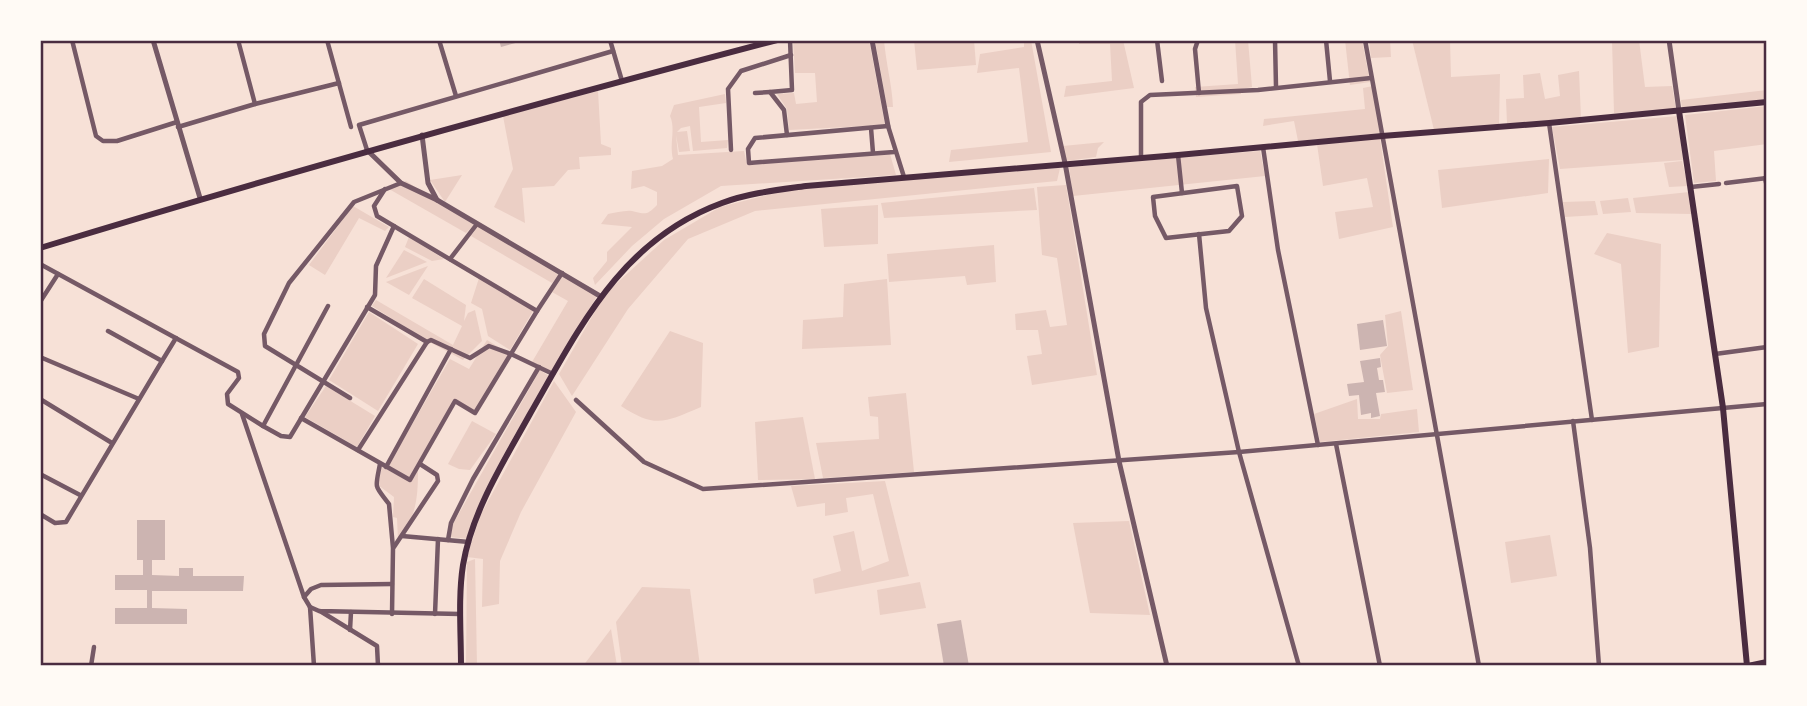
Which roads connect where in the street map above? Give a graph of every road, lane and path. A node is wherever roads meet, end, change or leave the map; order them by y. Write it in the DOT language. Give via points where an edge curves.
graph roads {
  1 [pos="72,40"];
  2 [pos="153,40"];
  3 [pos="238,40"];
  4 [pos="327,40"];
  5 [pos="439,40"];
  6 [pos="610,40"];
  7 [pos="777,40"];
  8 [pos="790,40"];
  9 [pos="872,40"];
  10 [pos="1037,40"];
  11 [pos="1157,40"];
  12 [pos="1198,40"];
  13 [pos="1275,40"];
  14 [pos="1326,40"];
  15 [pos="1365,40"];
  16 [pos="1669,40"];
  17 [pos="613,51"];
  18 [pos="791,55"];
  19 [pos="1371,78"];
  20 [pos="622,80"];
  21 [pos="1162,81"];
  22 [pos="1330,81"];
  23 [pos="339,83"];
  24 [pos="1276,88"];
  25 [pos="770,92"];
  26 [pos="755,93"];
  27 [pos="1199,93"];
  28 [pos="456,96"];
  29 [pos="1767,102"];
  30 [pos="256,104"];
  31 [pos="1679,111"];
  32 [pos="1549,123"];
  33 [pos="177,125"];
  34 [pos="888,126"];
  35 [pos="351,127"];
  36 [pos="870,128"];
  37 [pos="422,135"];
  38 [pos="787,135"];
  39 [pos="1382,136"];
  40 [pos="1263,147"];
  41 [pos="367,150"];
  42 [pos="731,150"];
  43 [pos="894,152"];
  44 [pos="873,153"];
  45 [pos="1178,155"];
  46 [pos="1141,158"];
  47 [pos="1065,163"];
  48 [pos="904,177"];
  49 [pos="1766,178"];
  50 [pos="401,183"];
  51 [pos="1726,183"];
  52 [pos="1719,184"];
  53 [pos="1691,187"];
  54 [pos="1767,187"];
  55 [pos="385,188"];
  56 [pos="1182,193"];
  57 [pos="200,198"];
  58 [pos="437,200"];
  59 [pos="478,223"];
  60 [pos="394,226"];
  61 [pos="1199,234"];
  62 [pos="40,248"];
  63 [pos="450,259"];
  64 [pos="40,264"];
  65 [pos="562,273"];
  66 [pos="58,274"];
  67 [pos="600,296"];
  68 [pos="40,302"];
  69 [pos="328,306"];
  70 [pos="368,307"];
  71 [pos="537,311"];
  72 [pos="108,331"];
  73 [pos="176,338"];
  74 [pos="427,342"];
  75 [pos="1767,347"];
  76 [pos="452,349"];
  77 [pos="511,354"];
  78 [pos="1715,354"];
  79 [pos="40,357"];
  80 [pos="162,361"];
  81 [pos="296,364"];
  82 [pos="539,367"];
  83 [pos="553,374"];
  84 [pos="325,382"];
  85 [pos="350,398"];
  86 [pos="40,399"];
  87 [pos="139,399"];
  88 [pos="576,400"];
  89 [pos="1767,404"];
  90 [pos="1723,408"];
  91 [pos="242,414"];
  92 [pos="301,418"];
  93 [pos="1592,420"];
  94 [pos="1573,421"];
  95 [pos="263,426"];
  96 [pos="1437,434"];
  97 [pos="112,443"];
  98 [pos="1336,444"];
  99 [pos="1318,445"];
  100 [pos="358,450"];
  101 [pos="1239,452"];
  102 [pos="1119,461"];
  103 [pos="420,464"];
  104 [pos="383,465"];
  105 [pos="40,474"];
  106 [pos="80,495"];
  107 [pos="40,514"];
  108 [pos="402,536"];
  109 [pos="438,539"];
  110 [pos="448,540"];
  111 [pos="469,541"];
  112 [pos="393,548"];
  113 [pos="392,584"];
  114 [pos="304,597"];
  115 [pos="310,607"];
  116 [pos="319,611"];
  117 [pos="351,612"];
  118 [pos="392,614"];
  119 [pos="435,614"];
  120 [pos="461,614"];
  121 [pos="350,630"];
  122 [pos="94,647"];
  123 [pos="1767,662"];
  124 [pos="91,666"];
  125 [pos="314,666"];
  126 [pos="378,666"];
  127 [pos="461,666"];
  128 [pos="1167,666"];
  129 [pos="1299,666"];
  130 [pos="1380,666"];
  131 [pos="1479,666"];
  132 [pos="1599,666"];
  133 [pos="1748,666"];
  1 -- 33 [label="street" via="96,136 117,141"];
  2 -- 33 [label="street"];
  3 -- 30 [label="street"];
  4 -- 23 [label="street"];
  5 -- 28 [label="street"];
  6 -- 17 [label="street"];
  7 -- 20 [label="main road"];
  8 -- 18 [label="street"];
  9 -- 34 [label="street"];
  10 -- 47 [label="street"];
  11 -- 21 [label="street"];
  12 -- 27 [label="street"];
  13 -- 24 [label="street"];
  14 -- 22 [label="street"];
  15 -- 19 [label="street"];
  16 -- 31 [label="street"];
  17 -- 20 [label="street"];
  17 -- 28 [label="street"];
  18 -- 25 [label="street" via="793,90"];
  18 -- 42 [label="street" via="741,71 728,89"];
  19 -- 22 [label="street"];
  19 -- 39 [label="street"];
  20 -- 37 [label="main road"];
  22 -- 24 [label="street"];
  23 -- 30 [label="street"];
  23 -- 35 [label="street"];
  24 -- 27 [label="street"];
  25 -- 26 [label="street"];
  25 -- 38 [label="street" via="785,110"];
  27 -- 46 [label="street" via="1145,97 1141,102"];
  28 -- 41 [label="street" via="359,125"];
  29 -- 31 [label="main road"];
  30 -- 33 [label="street"];
  31 -- 32 [label="main road"];
  31 -- 53 [label="main road"];
  32 -- 39 [label="main road"];
  32 -- 93 [label="street"];
  33 -- 57 [label="street"];
  34 -- 36 [label="street"];
  34 -- 43 [label="street"];
  36 -- 38 [label="street"];
  36 -- 44 [label="street"];
  37 -- 41 [label="main road"];
  37 -- 58 [label="street" via="428,183"];
  38 -- 44 [label="street" via="755,138 748,149 749,163"];
  39 -- 40 [label="main road"];
  39 -- 96 [label="street"];
  40 -- 45 [label="main road"];
  40 -- 99 [label="street" via="1278,250"];
  41 -- 50 [label="street"];
  41 -- 57 [label="main road"];
  43 -- 44 [label="street"];
  43 -- 48 [label="street"];
  45 -- 46 [label="main road"];
  45 -- 56 [label="street"];
  46 -- 47 [label="main road"];
  47 -- 48 [label="main road"];
  47 -- 102 [label="street"];
  48 -- 67 [label="main road" via="772,191 721,203 650,244"];
  49 -- 51 [label="street"];
  49 -- 54 [label="street"];
  50 -- 55 [label="street"];
  50 -- 58 [label="street"];
  52 -- 53 [label="street"];
  53 -- 78 [label="main road"];
  55 -- 60 [label="street" via="374,211"];
  55 -- 81 [label="street" via="354,202 289,283 263,341"];
  56 -- 61 [label="street" via="1153,197 1155,216 1166,238"];
  56 -- 61 [label="street" via="1237,186 1241,216 1229,231"];
  57 -- 62 [label="main road"];
  58 -- 59 [label="street"];
  59 -- 63 [label="street"];
  59 -- 65 [label="street"];
  60 -- 63 [label="street"];
  60 -- 70 [label="street" via="376,266 374,295"];
  61 -- 101 [label="street" via="1206,308"];
  63 -- 71 [label="street"];
  64 -- 66 [label="street"];
  65 -- 67 [label="street"];
  65 -- 71 [label="street"];
  66 -- 68 [label="street"];
  66 -- 73 [label="street"];
  67 -- 83 [label="main road"];
  69 -- 81 [label="street"];
  70 -- 74 [label="street"];
  70 -- 84 [label="street"];
  71 -- 77 [label="street"];
  72 -- 80 [label="street"];
  73 -- 80 [label="street"];
  73 -- 91 [label="street" via="238,372 226,400"];
  74 -- 76 [label="street"];
  74 -- 100 [label="street"];
  75 -- 78 [label="street"];
  76 -- 77 [label="street" via="471,358 489,346"];
  76 -- 104 [label="street"];
  77 -- 82 [label="street"];
  77 -- 103 [label="street" via="475,413 455,401"];
  78 -- 90 [label="main road"];
  79 -- 87 [label="street"];
  80 -- 87 [label="street"];
  81 -- 84 [label="street"];
  81 -- 95 [label="street"];
  82 -- 83 [label="street"];
  82 -- 110 [label="street" via="473,479 451,523"];
  83 -- 111 [label="main road" via="494,482"];
  84 -- 85 [label="street"];
  84 -- 92 [label="street"];
  86 -- 97 [label="street"];
  87 -- 97 [label="street"];
  88 -- 102 [label="street" via="644,462 703,489"];
  89 -- 90 [label="street"];
  90 -- 93 [label="street"];
  90 -- 133 [label="main road"];
  91 -- 95 [label="street"];
  91 -- 114 [label="street"];
  92 -- 95 [label="street" via="290,437"];
  92 -- 100 [label="street"];
  93 -- 94 [label="street"];
  94 -- 96 [label="street"];
  94 -- 132 [label="street" via="1590,548"];
  96 -- 98 [label="street"];
  96 -- 131 [label="street"];
  97 -- 106 [label="street"];
  98 -- 99 [label="street"];
  98 -- 130 [label="street"];
  99 -- 101 [label="street"];
  100 -- 104 [label="street"];
  101 -- 102 [label="street"];
  101 -- 129 [label="street"];
  102 -- 128 [label="street"];
  103 -- 104 [label="street" via="410,480"];
  103 -- 108 [label="street" via="437,475 438,481"];
  104 -- 112 [label="street" via="375,487 390,504"];
  105 -- 106 [label="street"];
  106 -- 107 [label="street" via="66,522 55,523"];
  108 -- 109 [label="street"];
  108 -- 112 [label="street"];
  109 -- 110 [label="street"];
  109 -- 119 [label="street"];
  110 -- 111 [label="street"];
  111 -- 120 [label="main road"];
  112 -- 113 [label="street"];
  113 -- 114 [label="street" via="321,585"];
  113 -- 118 [label="street"];
  114 -- 115 [label="street"];
  115 -- 116 [label="street"];
  115 -- 125 [label="street"];
  116 -- 117 [label="street"];
  116 -- 121 [label="street"];
  117 -- 118 [label="street"];
  117 -- 121 [label="street"];
  118 -- 119 [label="street"];
  119 -- 120 [label="street"];
  120 -- 127 [label="main road"];
  121 -- 126 [label="street" via="377,646"];
  122 -- 124 [label="street"];
  123 -- 133 [label="main road"];
}
